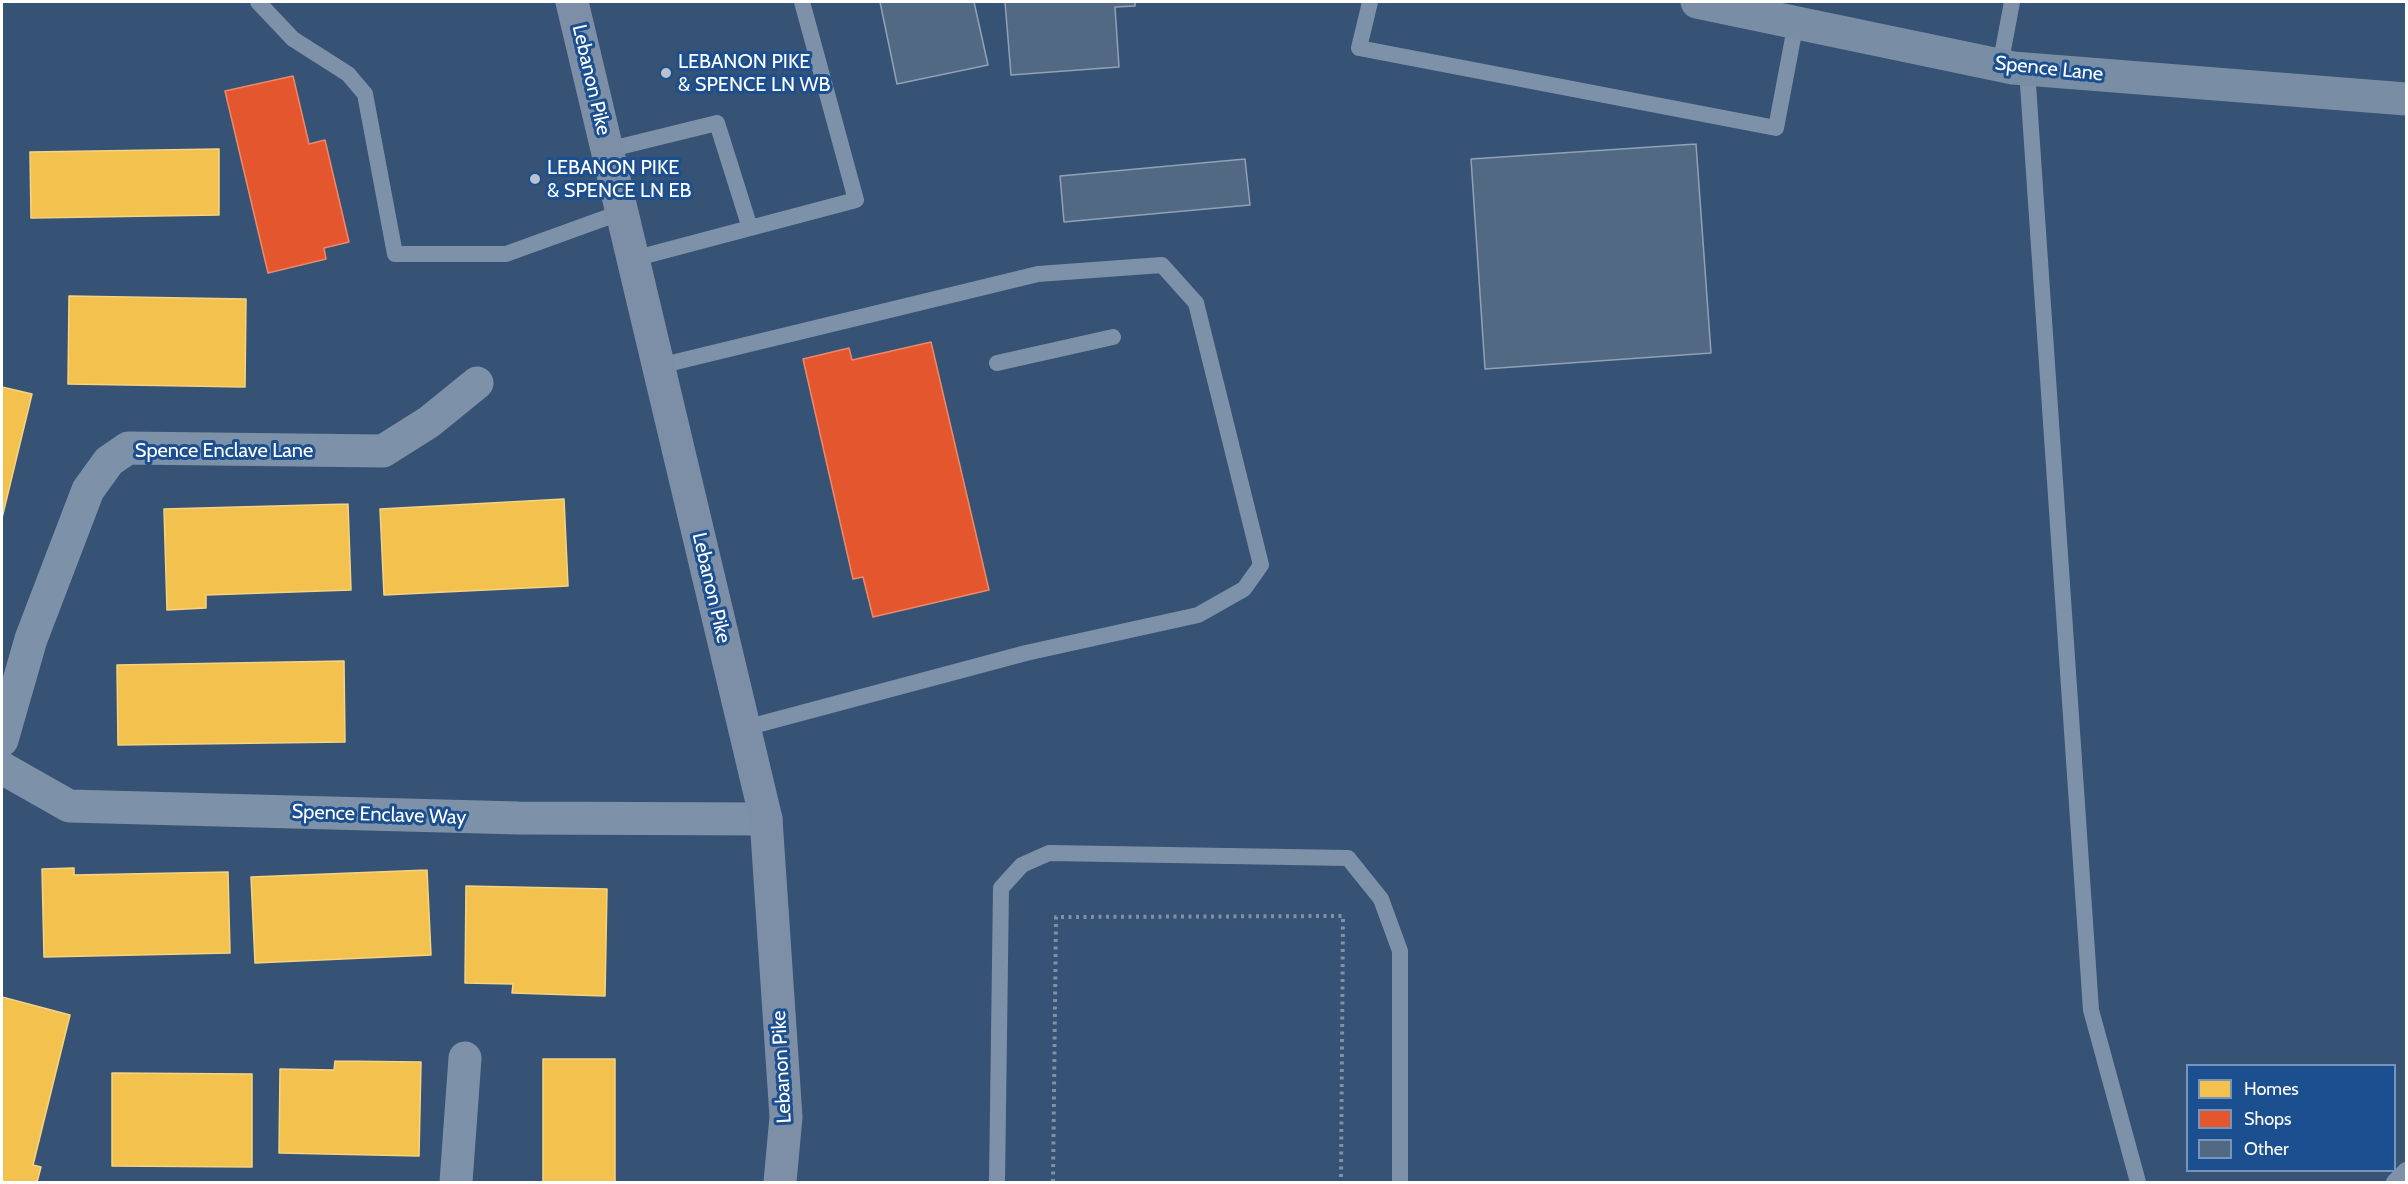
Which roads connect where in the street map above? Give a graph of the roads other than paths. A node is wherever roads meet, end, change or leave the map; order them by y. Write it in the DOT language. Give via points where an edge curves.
graph roads {
  1 [pos="258,2"];
  2 [pos="572,2"];
  3 [pos="802,2"];
  4 [pos="1370,2"];
  5 [pos="1697,2"];
  6 [pos="2012,2"];
  7 [pos="1796,22"];
  8 [pos="2013,68"];
  9 [pos="2406,99"];
  10 [pos="607,150"];
  11 [pos="622,212"];
  12 [pos="750,228"];
  13 [pos="633,259"];
  14 [pos="1113,337"];
  15 [pos="997,363"];
  16 [pos="659,366"];
  17 [pos="477,383"];
  18 [pos="745,728"];
  19 [pos="2,740"];
  20 [pos="2,768"];
  21 [pos="766,819"];
  22 [pos="465,1058"];
  23 [pos="2406,1170"];
  24 [pos="456,1182"];
  25 [pos="780,1182"];
  26 [pos="998,1182"];
  27 [pos="1400,1182"];
  28 [pos="2138,1182"];
  29 [pos="2394,1182"];
  1 -- 11 [label="lane" via="293,39 348,74 366,94 395,254 506,254"];
  2 -- 10 [label="main road, Lebanon Pike"];
  3 -- 12 [label="lane" via="856,200"];
  4 -- 7 [label="lane" via="1359,48 1776,128"];
  5 -- 7 [label="main road, Spence Lane"];
  6 -- 8 [label="lane"];
  7 -- 8 [label="main road, Spence Lane"];
  8 -- 9 [label="main road, Spence Lane"];
  8 -- 28 [label="lane" via="2091,1010"];
  10 -- 11 [label="main road, Lebanon Pike"];
  10 -- 12 [label="lane" via="717,123"];
  11 -- 13 [label="main road, Lebanon Pike"];
  12 -- 13 [label="lane"];
  13 -- 16 [label="main road, Lebanon Pike"];
  14 -- 15 [label="lane"];
  16 -- 18 [label="main road, Lebanon Pike"];
  16 -- 18 [label="lane" via="1038,274 1162,265 1196,303 1262,565 1244,589 1198,615 1026,653"];
  17 -- 19 [label="street, Spence Enclave Lane" via="429,422 382,451 129,448 109,461 88,490 31,639"];
  18 -- 21 [label="main road, Lebanon Pike"];
  20 -- 21 [label="street, Spence Enclave Way" via="69,806 518,818"];
  21 -- 25 [label="main road, Lebanon Pike" via="786,1117"];
  22 -- 24 [label="street"];
  23 -- 29 [label="lane"];
  26 -- 27 [label="lane" via="1001,888 1022,865 1049,853 1348,858 1381,898 1400,951"];
}
